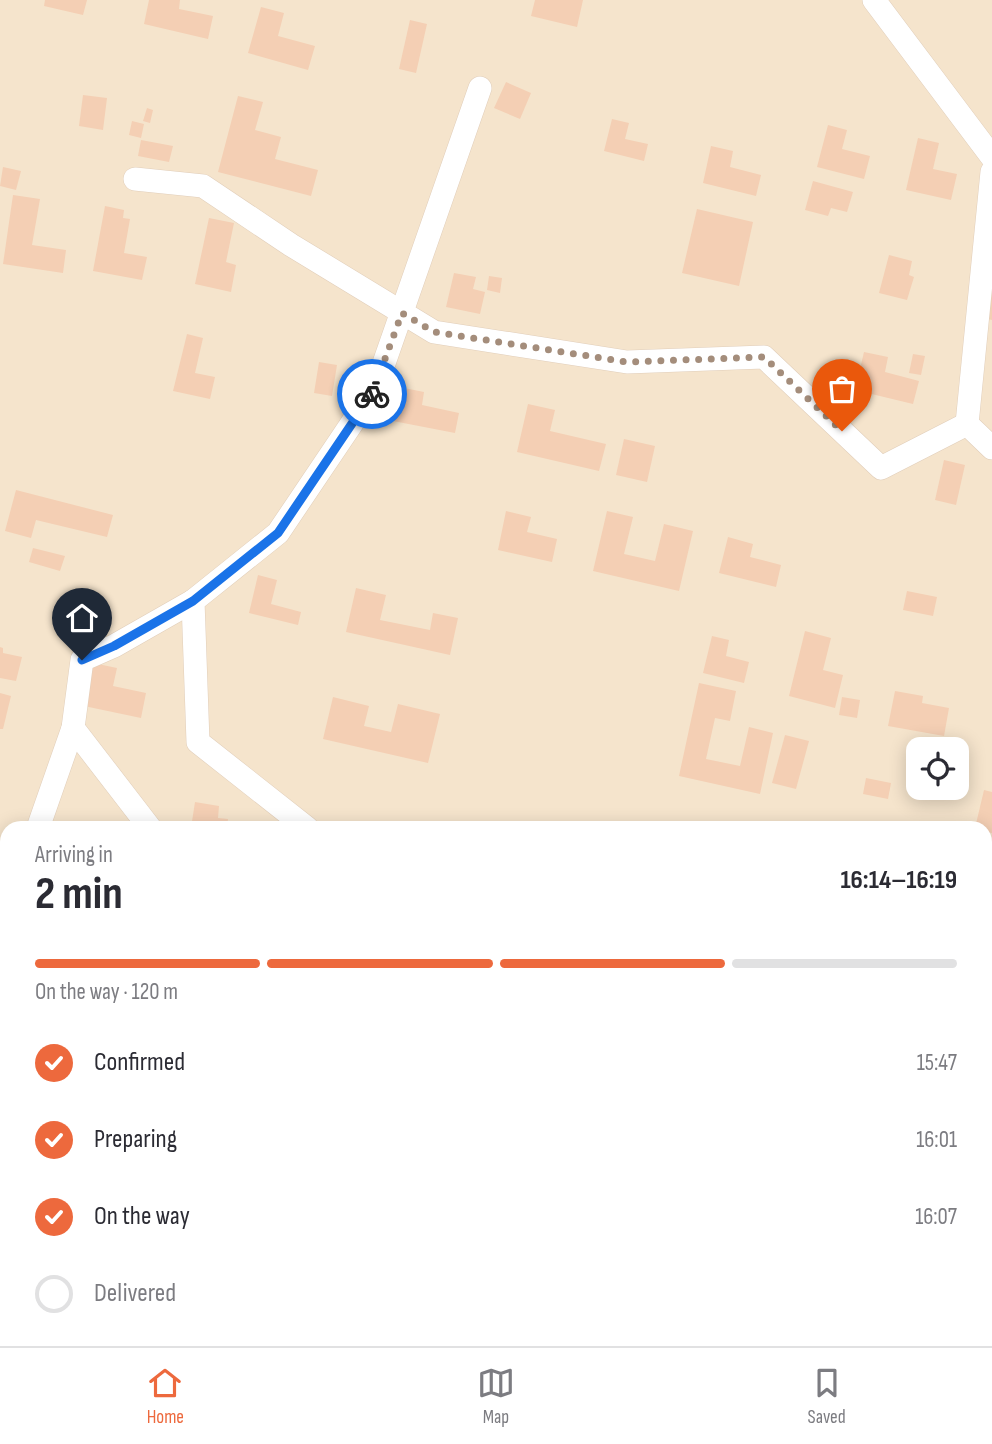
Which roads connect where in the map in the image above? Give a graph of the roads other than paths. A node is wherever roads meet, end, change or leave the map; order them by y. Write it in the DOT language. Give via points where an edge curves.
graph roads {
  1 [pos="874,0"];
  2 [pos="480,88"];
  3 [pos="992,156"];
  4 [pos="992,172"];
  5 [pos="135,179"];
  6 [pos="402,313"];
  7 [pos="967,424"];
  8 [pos="992,448"];
  9 [pos="193,601"];
  10 [pos="73,728"];
  11 [pos="40,821"];
  12 [pos="145,821"];
  13 [pos="298,821"];
  1 -- 3 [label="street"];
  2 -- 6 [label="street"];
  4 -- 7 [label="street"];
  5 -- 6 [label="street" via="203,186"];
  6 -- 7 [label="street" via="434,332 627,362 764,357 881,468"];
  6 -- 9 [label="street" via="375,389 278,533"];
  7 -- 8 [label="street"];
  9 -- 10 [label="street" via="82,660"];
  9 -- 13 [label="street" via="198,742"];
  10 -- 11 [label="street"];
  10 -- 12 [label="street"];
}
